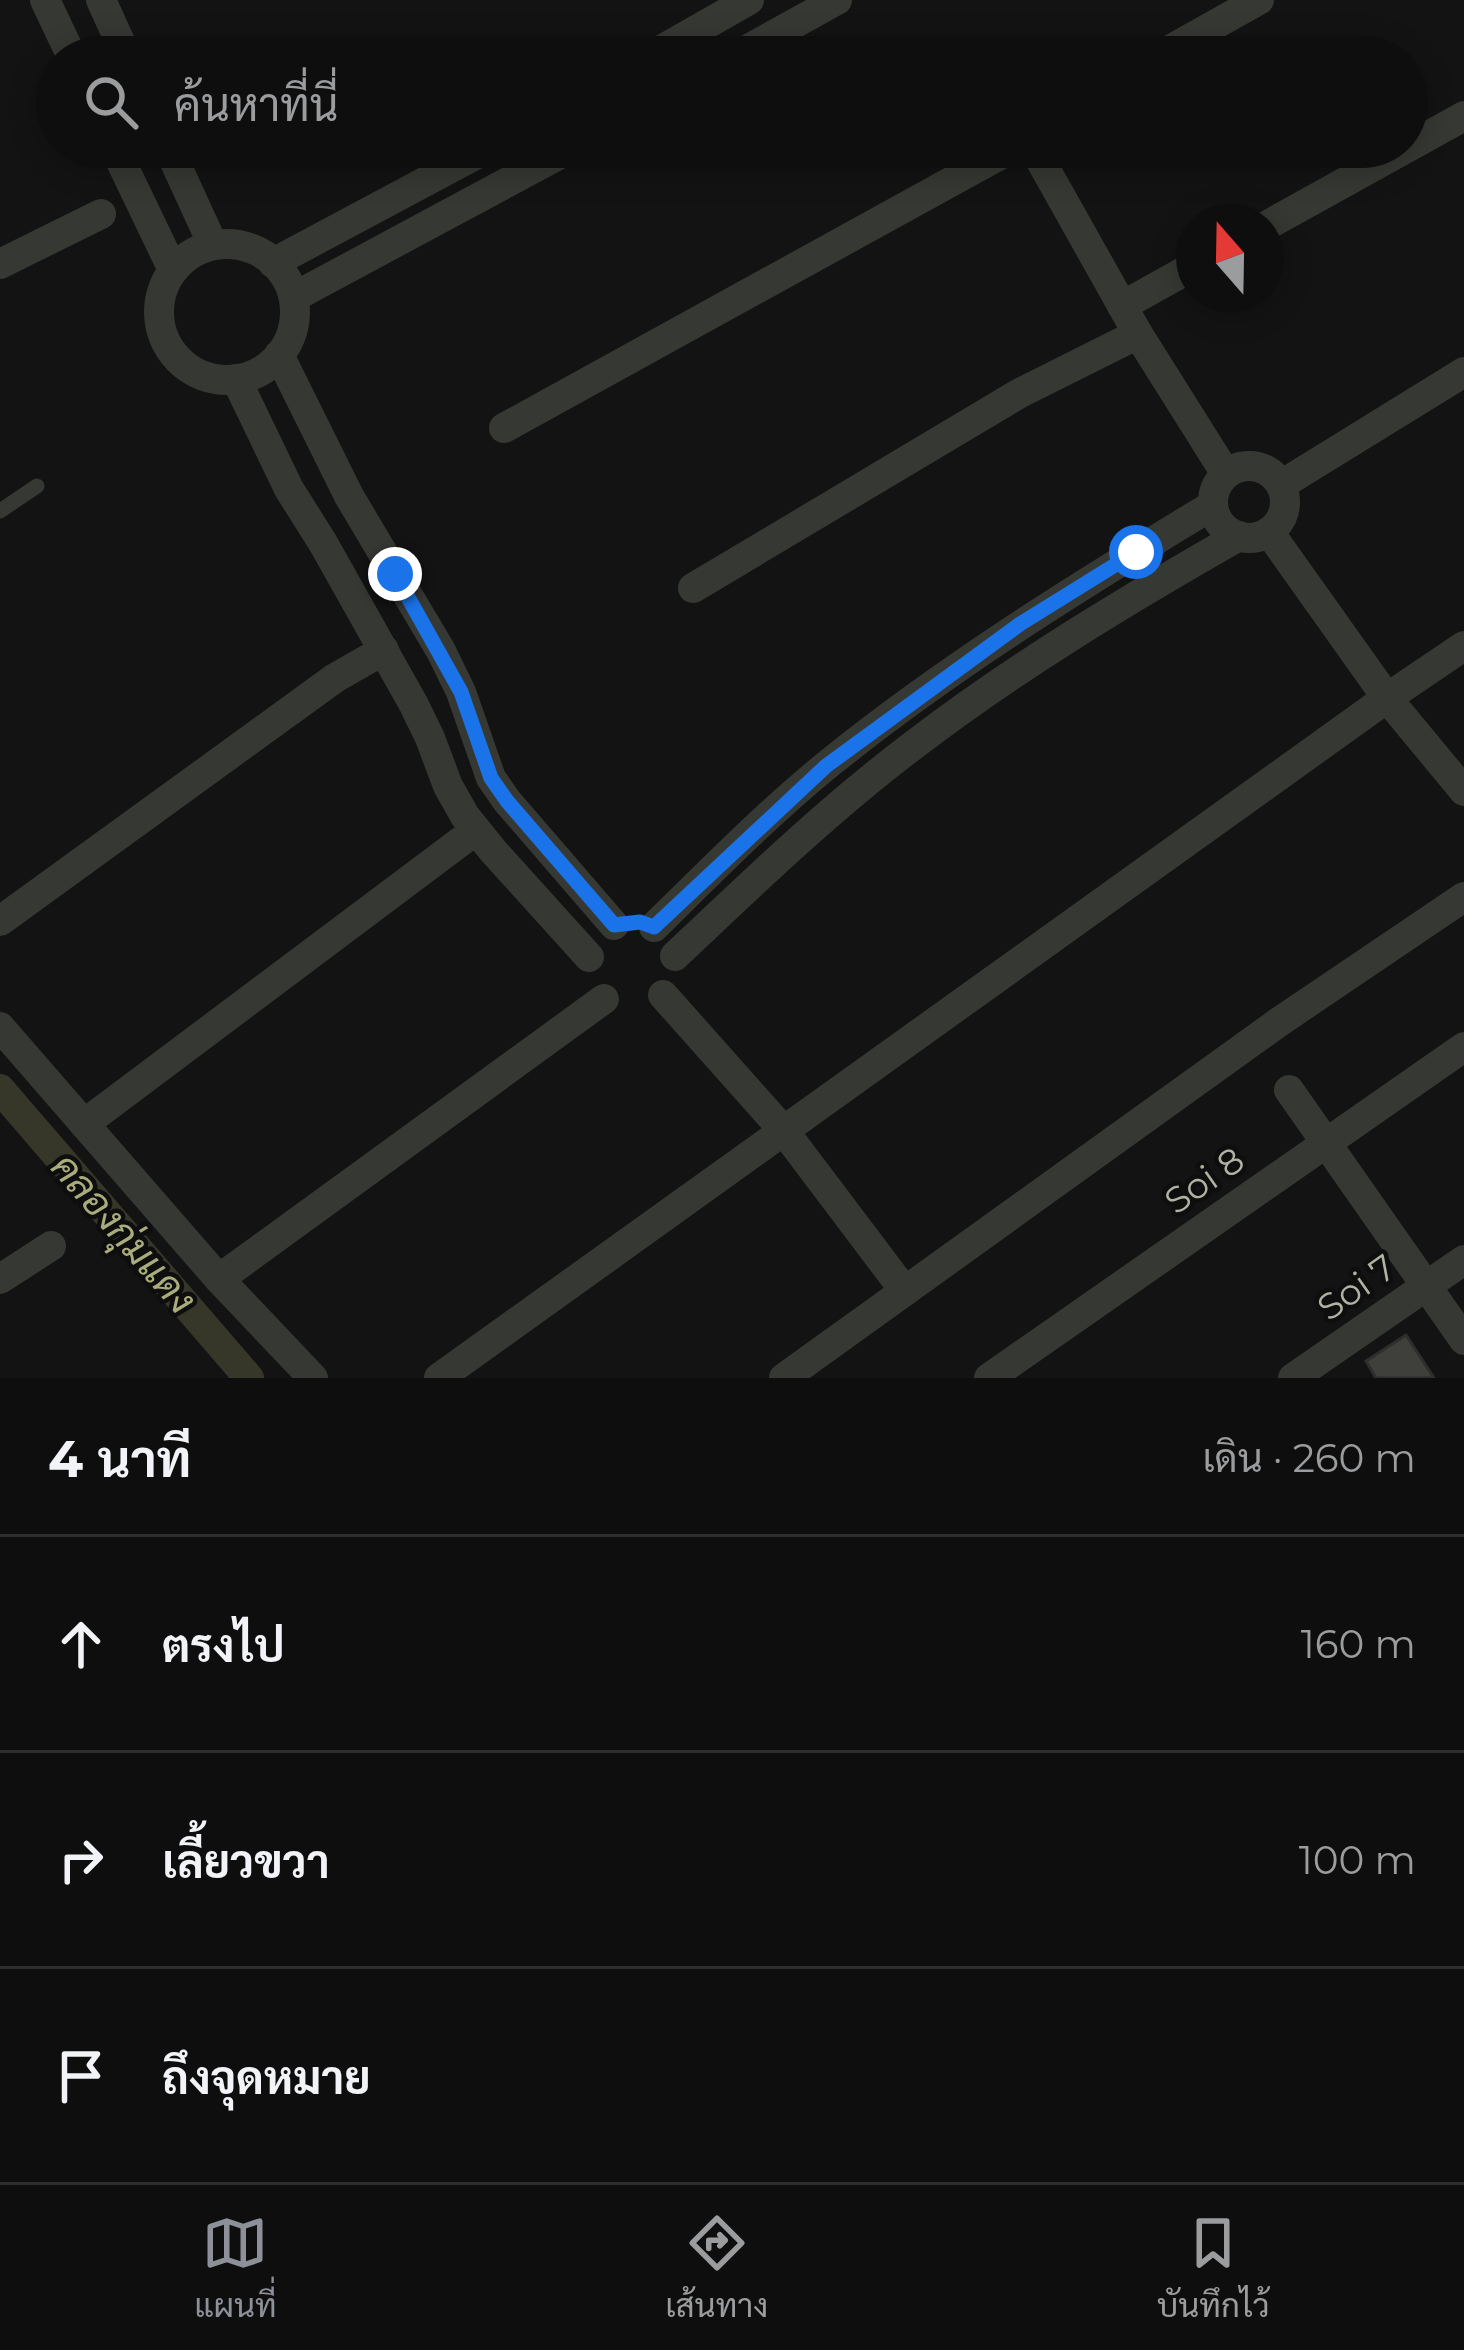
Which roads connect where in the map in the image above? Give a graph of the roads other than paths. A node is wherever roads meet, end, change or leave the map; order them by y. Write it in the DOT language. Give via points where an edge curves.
graph roads {
  1 [pos="45,0"];
  2 [pos="101,0"];
  3 [pos="749,0"];
  4 [pos="1258,0"];
  5 [pos="831,1"];
  6 [pos="62,36"];
  7 [pos="117,36"];
  8 [pos="686,36"];
  9 [pos="770,36"];
  10 [pos="1194,36"];
  11 [pos="1464,116"];
  12 [pos="1428,136"];
  13 [pos="125,168"];
  14 [pos="178,168"];
  15 [pos="453,168"];
  16 [pos="535,168"];
  17 [pos="976,168"];
  18 [pos="1045,168"];
  19 [pos="1370,168"];
  20 [pos="430,181"];
  21 [pos="100,214"];
  22 [pos="1284,216"];
  23 [pos="447,217"];
  24 [pos="213,245"];
  25 [pos="273,263"];
  26 [pos="0,264"];
  27 [pos="173,270"];
  28 [pos="1176,281"];
  29 [pos="295,297"];
  30 [pos="1130,320"];
  31 [pos="279,355"];
  32 [pos="1464,372"];
  33 [pos="236,379"];
  34 [pos="504,428"];
  35 [pos="1226,475"];
  36 [pos="1281,485"];
  37 [pos="37,486"];
  38 [pos="1213,506"];
  39 [pos="0,512"];
  40 [pos="1254,534"];
  41 [pos="693,588"];
  42 [pos="1464,646"];
  43 [pos="384,650"];
  44 [pos="1387,698"];
  45 [pos="1464,791"];
  46 [pos="476,830"];
  47 [pos="1464,897"];
  48 [pos="0,921"];
  49 [pos="614,925"];
  50 [pos="654,927"];
  51 [pos="675,956"];
  52 [pos="589,957"];
  53 [pos="634,1002"];
  54 [pos="0,1028"];
  55 [pos="1464,1047"];
  56 [pos="1288,1090"];
  57 [pos="84,1124"];
  58 [pos="784,1130"];
  59 [pos="1327,1142"];
  60 [pos="51,1246"];
  61 [pos="1464,1260"];
  62 [pos="0,1279"];
  63 [pos="219,1279"];
  64 [pos="1426,1286"];
  65 [pos="904,1290"];
  66 [pos="1464,1340"];
  67 [pos="313,1378"];
  68 [pos="439,1378"];
  69 [pos="784,1378"];
  70 [pos="989,1378"];
  71 [pos="1293,1378"];
  1 -- 6 [label="street"];
  2 -- 7 [label="street"];
  3 -- 8 [label="street"];
  4 -- 10 [label="street"];
  5 -- 9 [label="street"];
  11 -- 12 [label="street"];
  13 -- 27 [label="street"];
  14 -- 24 [label="street"];
  15 -- 20 [label="street"];
  16 -- 23 [label="street"];
  17 -- 34 [label="street"];
  18 -- 30 [label="street"];
  19 -- 22 [label="street"];
  20 -- 23 [label="street"];
  20 -- 25 [label="street"];
  21 -- 26 [label="street"];
  23 -- 29 [label="street"];
  24 -- 25 [label="street" via="252,248"];
  24 -- 27 [label="street"];
  25 -- 29 [label="street"];
  27 -- 33 [label="street" via="161,292 164,339 201,375"];
  28 -- 30 [label="street"];
  29 -- 31 [label="street" via="296,322"];
  30 -- 35 [label="street"];
  30 -- 41 [label="street"];
  31 -- 33 [label="street"];
  31 -- 49 [label="street" via="452,672 491,778"];
  32 -- 36 [label="street"];
  33 -- 43 [label="street" via="289,489"];
  35 -- 36 [label="street" via="1256,467"];
  35 -- 38 [label="street"];
  36 -- 40 [label="street" via="1283,515"];
  37 -- 39 [label="lane"];
  38 -- 40 [label="street" via="1221,525"];
  38 -- 50 [label="street" via="1020,624 872,731"];
  40 -- 44 [label="street"];
  40 -- 51 [label="street" via="1103,614 916,743"];
  42 -- 44 [label="street"];
  43 -- 46 [label="street"];
  43 -- 48 [label="street"];
  44 -- 45 [label="street"];
  44 -- 58 [label="street"];
  46 -- 52 [label="street"];
  46 -- 57 [label="street"];
  47 -- 65 [label="street"];
  49 -- 50 [label="street"];
  49 -- 52 [label="street"];
  50 -- 51 [label="street"];
  51 -- 53 [label="street" via="675,970"];
  52 -- 53 [label="street" via="591,980"];
  53 -- 58 [label="street"];
  53 -- 63 [label="street"];
  54 -- 57 [label="street"];
  55 -- 59 [label="street, Soi 8"];
  56 -- 59 [label="street"];
  57 -- 63 [label="street"];
  58 -- 65 [label="street"];
  58 -- 68 [label="street"];
  59 -- 64 [label="street"];
  59 -- 70 [label="street, Soi 8"];
  60 -- 62 [label="street"];
  61 -- 64 [label="street, Soi 7"];
  63 -- 67 [label="street"];
  64 -- 66 [label="street"];
  64 -- 71 [label="street, Soi 7"];
  65 -- 69 [label="street"];
}
